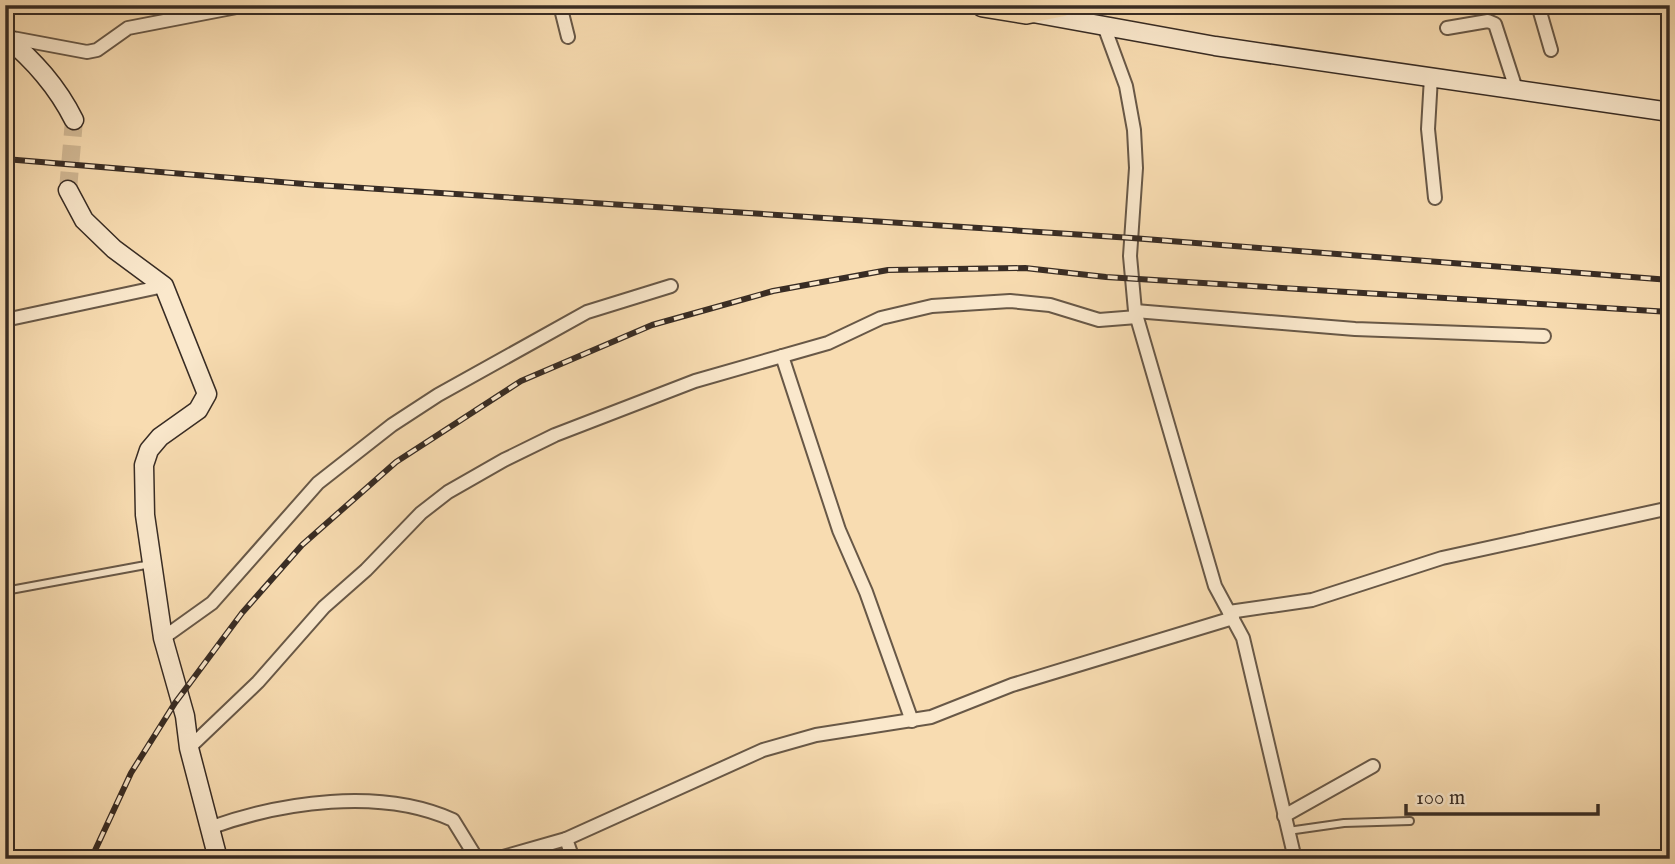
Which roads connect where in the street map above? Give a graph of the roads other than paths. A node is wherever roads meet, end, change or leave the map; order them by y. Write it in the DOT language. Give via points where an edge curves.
graph roads {
  1 [pos="247,5"];
  2 [pos="560,5"];
  3 [pos="983,5"];
  4 [pos="1061,5"];
  5 [pos="1538,5"];
  6 [pos="1024,8"];
  7 [pos="1104,26"];
  8 [pos="1447,28"];
  9 [pos="6,36"];
  10 [pos="568,37"];
  11 [pos="1550,50"];
  12 [pos="1431,77"];
  13 [pos="1516,89"];
  14 [pos="1670,112"];
  15 [pos="74,120"];
  16 [pos="68,190"];
  17 [pos="1435,198"];
  18 [pos="164,286"];
  19 [pos="671,286"];
  20 [pos="1136,314"];
  21 [pos="5,320"];
  22 [pos="1544,335"];
  23 [pos="782,356"];
  24 [pos="1670,508"];
  25 [pos="151,564"];
  26 [pos="5,591"];
  27 [pos="1231,615"];
  28 [pos="163,638"];
  29 [pos="912,722"];
  30 [pos="189,748"];
  31 [pos="1373,766"];
  32 [pos="1284,816"];
  33 [pos="1410,821"];
  34 [pos="209,828"];
  35 [pos="1288,831"];
  36 [pos="566,839"];
  37 [pos="218,859"];
  38 [pos="477,859"];
  39 [pos="496,859"];
  40 [pos="573,859"];
  41 [pos="1295,859"];
  1 -- 9 [label="street" via="128,28 87,52"];
  2 -- 10 [label="street"];
  3 -- 6 [label="highway"];
  4 -- 6 [label="highway"];
  5 -- 11 [label="street"];
  6 -- 7 [label="street"];
  7 -- 12 [label="street"];
  7 -- 20 [label="street" via="1126,86 1134,130 1130,256"];
  8 -- 13 [label="street" via="1494,24"];
  9 -- 15 [label="street" via="33,59 61,94"];
  12 -- 13 [label="street"];
  12 -- 17 [label="street" via="1429,129"];
  13 -- 14 [label="street"];
  16 -- 18 [label="street" via="84,220"];
  18 -- 21 [label="street"];
  18 -- 25 [label="street" via="207,394 198,410 160,437 147,457 145,515"];
  19 -- 28 [label="street" via="587,313 392,425 318,483 212,603"];
  20 -- 22 [label="street" via="1355,329"];
  20 -- 23 [label="street" via="1099,320 1029,302 959,303 881,318 828,343"];
  20 -- 27 [label="street" via="1215,586"];
  23 -- 29 [label="street" via="839,530"];
  23 -- 30 [label="street" via="627,405 535,444 449,492 421,513 324,607 258,682"];
  24 -- 27 [label="street" via="1442,558 1312,600"];
  25 -- 26 [label="lane"];
  25 -- 28 [label="street"];
  27 -- 29 [label="street"];
  27 -- 32 [label="street" via="1243,638"];
  28 -- 30 [label="street"];
  29 -- 36 [label="street" via="816,735 763,750"];
  30 -- 34 [label="street"];
  31 -- 32 [label="street"];
  32 -- 35 [label="street"];
  33 -- 35 [label="lane"];
  34 -- 37 [label="street"];
  34 -- 38 [label="street" via="303,804 356,802 407,807 453,820"];
  35 -- 41 [label="street"];
  36 -- 39 [label="street"];
  36 -- 40 [label="street"];
}
